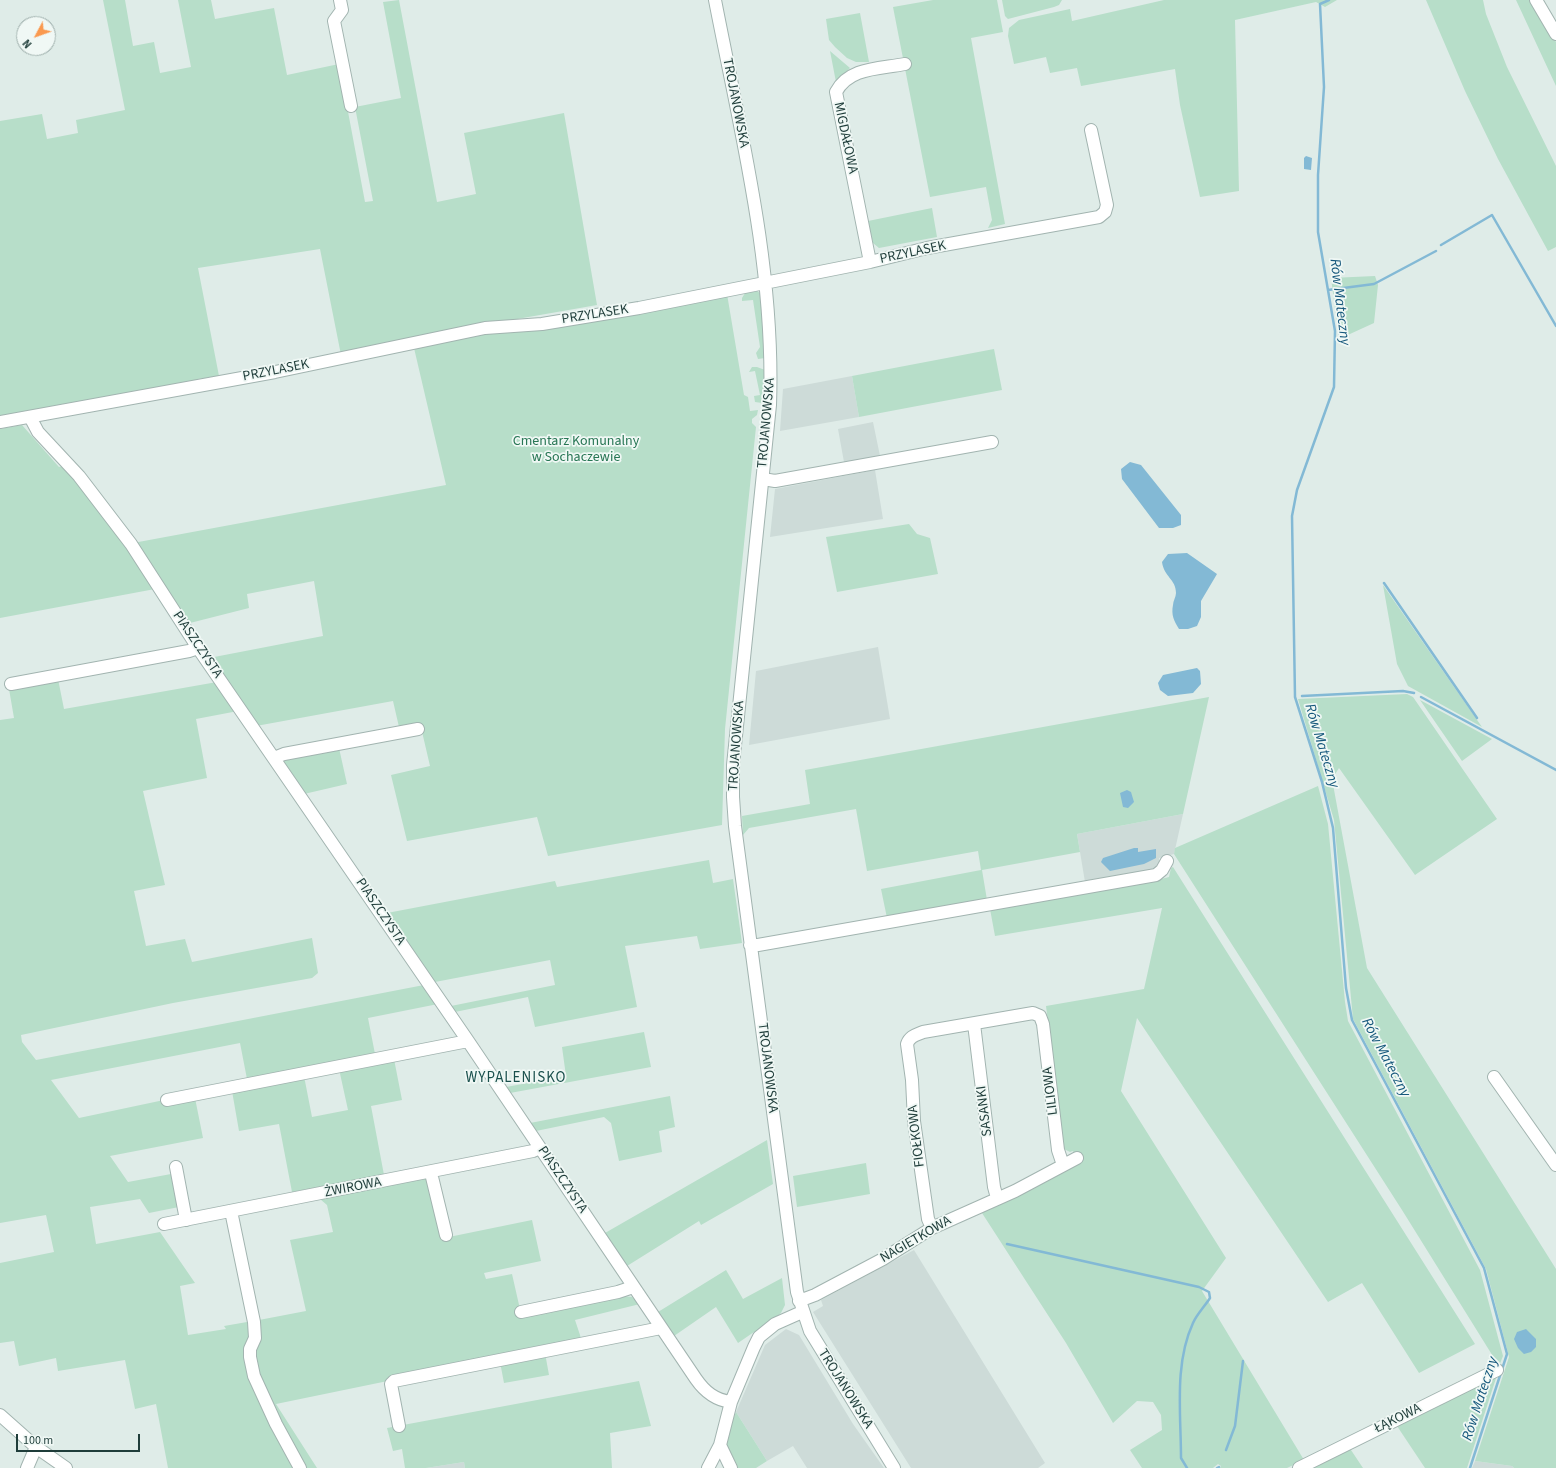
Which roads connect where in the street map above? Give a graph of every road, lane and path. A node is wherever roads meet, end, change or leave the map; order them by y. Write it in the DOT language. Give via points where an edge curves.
graph roads {
  1 [pos="340,0"];
  2 [pos="715,0"];
  3 [pos="1536,0"];
  4 [pos="1556,34"];
  5 [pos="905,64"];
  6 [pos="351,106"];
  7 [pos="1091,130"];
  8 [pos="870,262"];
  9 [pos="766,282"];
  10 [pos="30,417"];
  11 [pos="0,422"];
  12 [pos="992,442"];
  13 [pos="763,479"];
  14 [pos="198,648"];
  15 [pos="11,684"];
  16 [pos="418,728"];
  17 [pos="274,758"];
  18 [pos="1167,861"];
  19 [pos="750,945"];
  20 [pos="974,1024"];
  21 [pos="468,1041"];
  22 [pos="1494,1077"];
  23 [pos="167,1100"];
  24 [pos="540,1148"];
  25 [pos="1076,1158"];
  26 [pos="1063,1164"];
  27 [pos="1556,1165"];
  28 [pos="176,1167"];
  29 [pos="431,1173"];
  30 [pos="997,1198"];
  31 [pos="231,1211"];
  32 [pos="186,1220"];
  33 [pos="164,1224"];
  34 [pos="932,1228"];
  35 [pos="446,1235"];
  36 [pos="633,1287"];
  37 [pos="800,1306"];
  38 [pos="521,1312"];
  39 [pos="661,1328"];
  40 [pos="1497,1370"];
  41 [pos="731,1402"];
  42 [pos="0,1415"];
  43 [pos="399,1426"];
  44 [pos="720,1446"];
  45 [pos="36,1447"];
  46 [pos="27,1468"];
  47 [pos="66,1468"];
  48 [pos="300,1468"];
  49 [pos="708,1468"];
  50 [pos="730,1468"];
  51 [pos="894,1468"];
  52 [pos="1299,1468"];
  1 -- 6 [label="street" via="342,10 334,21"];
  2 -- 9 [label="street, TROJANOWSKA" via="755,206"];
  3 -- 4 [label="street"];
  5 -- 8 [label="street, MIGDAŁOWA" via="853,73 840,83 836,92"];
  7 -- 8 [label="street, PRZYLASEK" via="1107,205 1099,217 928,248"];
  8 -- 9 [label="street, PRZYLASEK"];
  9 -- 10 [label="street, PRZYLASEK" via="542,324 485,328 275,372"];
  9 -- 13 [label="street, TROJANOWSKA" via="772,361"];
  10 -- 11 [label="street, PRZYLASEK"];
  10 -- 14 [label="street, PIASZCZYSTA" via="38,432 79,476 131,544"];
  12 -- 13 [label="street" via="775,481"];
  13 -- 19 [label="street, TROJANOWSKA" via="733,765 735,826"];
  14 -- 15 [label="street"];
  14 -- 17 [label="street, PIASZCZYSTA"];
  16 -- 17 [label="street"];
  17 -- 21 [label="street, PIASZCZYSTA"];
  18 -- 19 [label="street" via="1156,875"];
  19 -- 37 [label="street, TROJANOWSKA"];
  20 -- 26 [label="street, LILIOWA" via="1034,1013 1040,1016 1058,1150"];
  20 -- 30 [label="street, SASANKI"];
  20 -- 34 [label="street, FIOŁKOWA" via="923,1032 909,1039 907,1044 914,1121 928,1219"];
  21 -- 23 [label="street"];
  21 -- 24 [label="street, PIASZCZYSTA"];
  22 -- 27 [label="street"];
  24 -- 29 [label="street, ŻWIROWA"];
  24 -- 36 [label="street, PIASZCZYSTA"];
  25 -- 26 [label="street, NAGIETKOWA"];
  26 -- 30 [label="street, NAGIETKOWA"];
  28 -- 32 [label="street"];
  29 -- 31 [label="street, ŻWIROWA"];
  29 -- 35 [label="street"];
  30 -- 34 [label="street, NAGIETKOWA"];
  31 -- 32 [label="street, ŻWIROWA"];
  31 -- 48 [label="street" via="254,1322 255,1338 250,1349 254,1376"];
  32 -- 33 [label="street, ŻWIROWA"];
  34 -- 37 [label="street, NAGIETKOWA"];
  36 -- 38 [label="street"];
  36 -- 39 [label="street, PIASZCZYSTA"];
  37 -- 41 [label="street" via="760,1337"];
  37 -- 51 [label="street, TROJANOWSKA" via="810,1332"];
  39 -- 41 [label="street, PIASZCZYSTA" via="702,1388 720,1401"];
  39 -- 43 [label="street" via="394,1381 391,1384"];
  40 -- 52 [label="street, ŁĄKOWA"];
  41 -- 44 [label="street"];
  42 -- 45 [label="street"];
  44 -- 49 [label="street"];
  44 -- 50 [label="street"];
  45 -- 46 [label="street"];
  45 -- 47 [label="street"];
}
